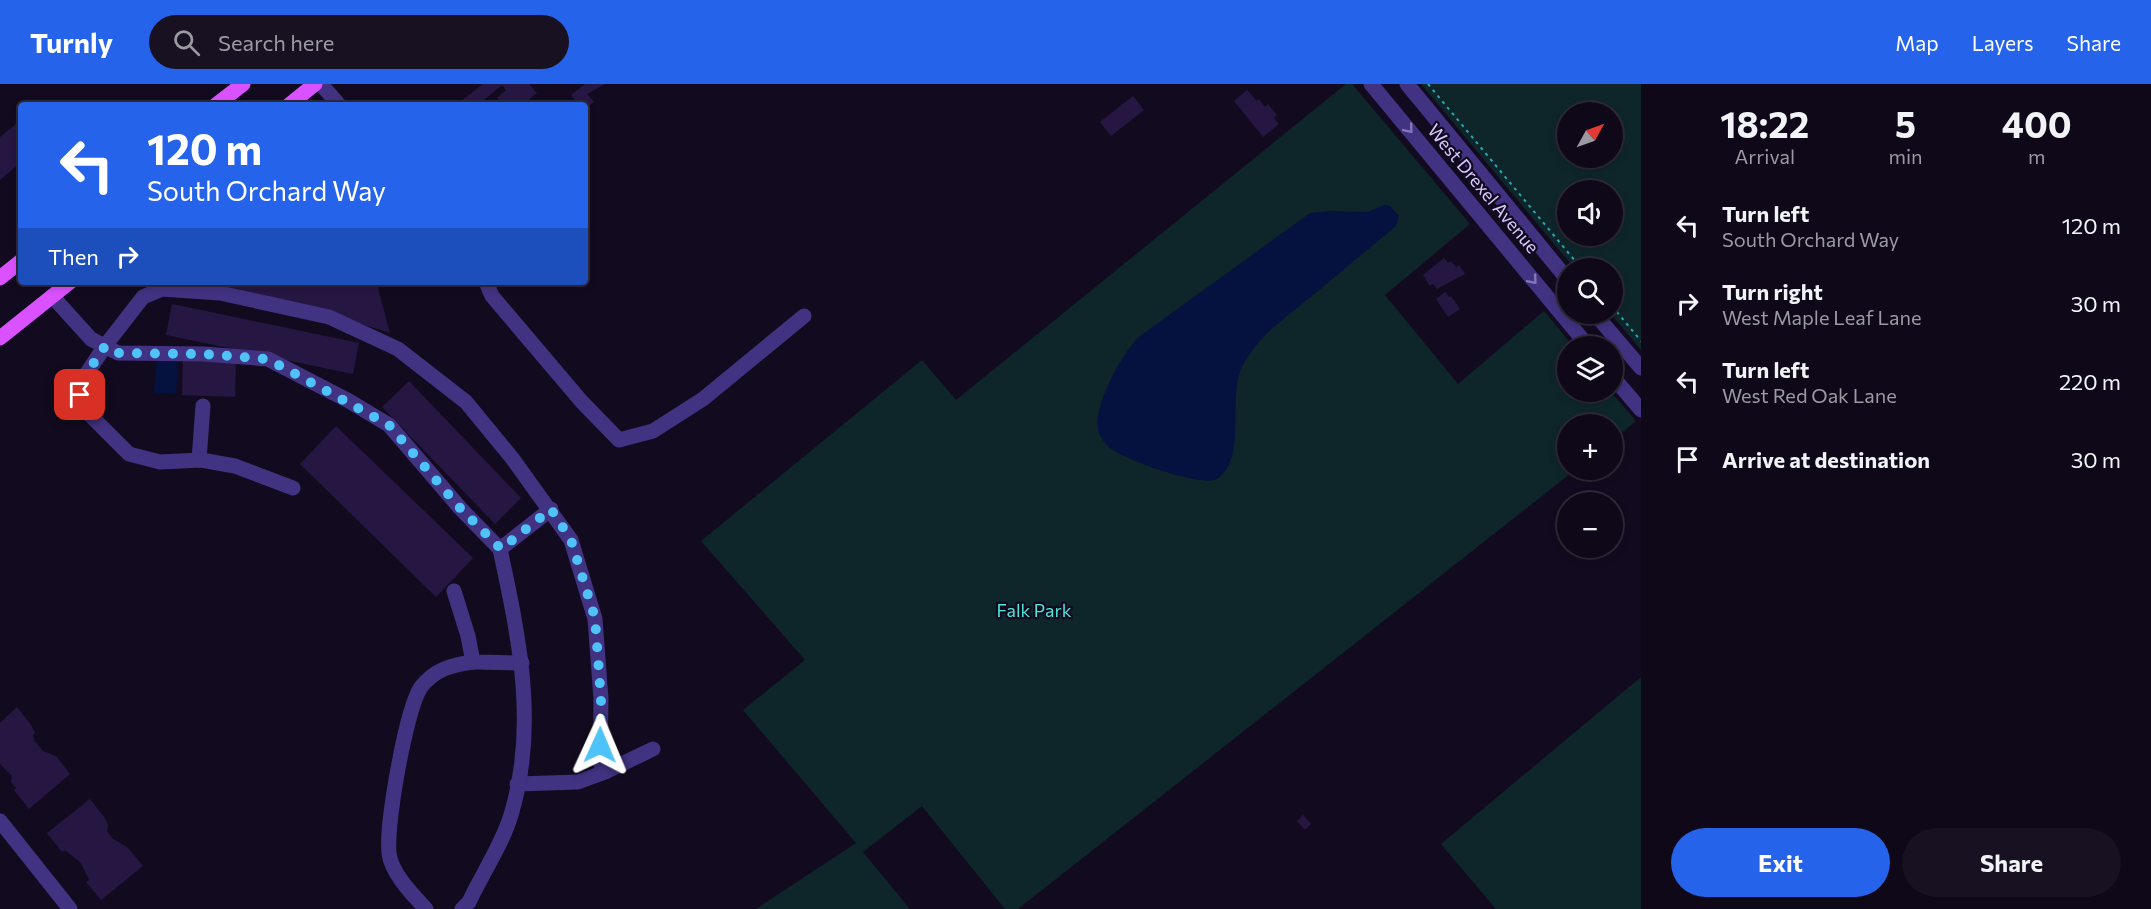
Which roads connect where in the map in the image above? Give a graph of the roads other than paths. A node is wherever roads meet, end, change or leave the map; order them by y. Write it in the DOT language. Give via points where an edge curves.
graph roads {
  1 [pos="243,84"];
  2 [pos="315,84"];
  3 [pos="321,84"];
  4 [pos="1371,84"];
  5 [pos="1407,84"];
  6 [pos="220,102"];
  7 [pos="293,102"];
  8 [pos="336,102"];
  9 [pos="1538,244"];
  10 [pos="1517,261"];
  11 [pos="18,263"];
  12 [pos="1557,267"];
  13 [pos="0,278"];
  14 [pos="66,285"];
  15 [pos="487,285"];
  16 [pos="52,296"];
  17 [pos="804,316"];
  18 [pos="1603,324"];
  19 [pos="1580,336"];
  20 [pos="0,338"];
  21 [pos="105,346"];
  22 [pos="1641,369"];
  23 [pos="1623,389"];
  24 [pos="203,406"];
  25 [pos="1641,411"];
  26 [pos="199,460"];
  27 [pos="293,488"];
  28 [pos="551,509"];
  29 [pos="501,549"];
  30 [pos="454,591"];
  31 [pos="472,662"];
  32 [pos="522,663"];
  33 [pos="653,749"];
  34 [pos="604,772"];
  35 [pos="517,784"];
  36 [pos="0,822"];
  37 [pos="70,909"];
  38 [pos="426,909"];
  39 [pos="462,909"];
  1 -- 6 [label="main road"];
  2 -- 7 [label="main road"];
  3 -- 8 [label="street"];
  4 -- 10 [label="street, West Drexel Avenue, one-way"];
  5 -- 9 [label="street, West Drexel Avenue"];
  9 -- 10 [label="street"];
  9 -- 12 [label="street, West Drexel Avenue"];
  10 -- 19 [label="street, West Drexel Avenue, one-way"];
  11 -- 13 [label="main road"];
  14 -- 16 [label="main road"];
  15 -- 17 [label="street" via="492,296 582,402 619,440 653,431 703,399"];
  16 -- 20 [label="main road"];
  16 -- 21 [label="street" via="91,339"];
  18 -- 22 [label="street"];
  21 -- 26 [label="street" via="81,382 80,395 87,412 129,454 160,462"];
  21 -- 28 [label="street" via="143,297 162,289 220,293 329,317 398,350 466,402"];
  21 -- 29 [label="street" via="118,353 267,359 389,425"];
  23 -- 25 [label="street"];
  24 -- 26 [label="street"];
  26 -- 27 [label="street" via="235,466"];
  28 -- 29 [label="street"];
  28 -- 34 [label="street" via="571,540 595,618 601,699 600,762"];
  29 -- 32 [label="street"];
  30 -- 31 [label="street"];
  31 -- 32 [label="street"];
  31 -- 38 [label="street" via="449,665 432,675 412,704 393,806 389,854 399,876"];
  32 -- 35 [label="street" via="526,739"];
  33 -- 34 [label="street"];
  34 -- 35 [label="street" via="578,782"];
  35 -- 39 [label="street" via="510,816 469,902"];
  36 -- 37 [label="street"];
}
